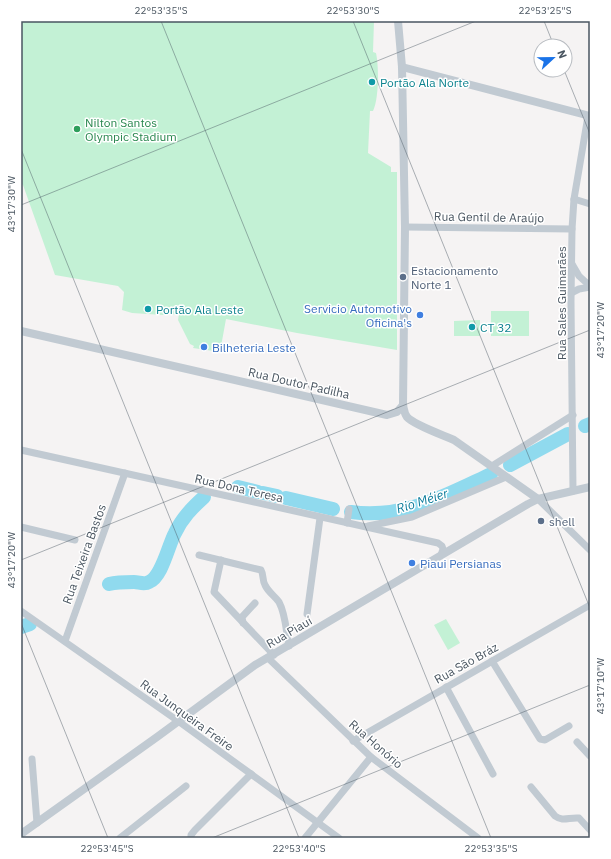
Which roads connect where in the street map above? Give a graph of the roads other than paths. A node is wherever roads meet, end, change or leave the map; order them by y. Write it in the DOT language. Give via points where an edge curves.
graph roads {
  1 [pos="398,21"];
  2 [pos="402,67"];
  3 [pos="589,116"];
  4 [pos="574,199"];
  5 [pos="590,204"];
  6 [pos="405,227"];
  7 [pos="572,229"];
  8 [pos="572,263"];
  9 [pos="590,287"];
  10 [pos="571,293"];
  11 [pos="21,331"];
  12 [pos="403,405"];
  13 [pos="573,415"];
  14 [pos="21,450"];
  15 [pos="492,466"];
  16 [pos="125,473"];
  17 [pos="506,477"];
  18 [pos="590,487"];
  19 [pos="573,491"];
  20 [pos="538,499"];
  21 [pos="320,518"];
  22 [pos="364,526"];
  23 [pos="21,527"];
  24 [pos="75,540"];
  25 [pos="590,550"];
  26 [pos="199,555"];
  27 [pos="441,555"];
  28 [pos="221,560"];
  29 [pos="255,603"];
  30 [pos="590,605"];
  31 [pos="21,611"];
  32 [pos="307,614"];
  33 [pos="243,623"];
  34 [pos="65,641"];
  35 [pos="289,646"];
  36 [pos="271,656"];
  37 [pos="492,661"];
  38 [pos="446,687"];
  39 [pos="178,721"];
  40 [pos="569,726"];
  41 [pos="353,740"];
  42 [pos="577,742"];
  43 [pos="590,756"];
  44 [pos="371,757"];
  45 [pos="32,759"];
  46 [pos="251,774"];
  47 [pos="493,774"];
  48 [pos="186,786"];
  49 [pos="531,787"];
  50 [pos="37,823"];
  51 [pos="318,823"];
  52 [pos="590,830"];
  53 [pos="21,834"];
  54 [pos="120,838"];
  55 [pos="191,838"];
  56 [pos="305,838"];
  57 [pos="340,838"];
  58 [pos="478,838"];
  1 -- 2 [label="street"];
  2 -- 3 [label="street"];
  2 -- 6 [label="street"];
  3 -- 4 [label="street, Rua Sales Guimarães"];
  4 -- 5 [label="street"];
  4 -- 7 [label="street, Rua Sales Guimarães"];
  6 -- 7 [label="street, Rua Gentil de Araújo"];
  6 -- 12 [label="street"];
  7 -- 8 [label="street, Rua Sales Guimarães"];
  8 -- 9 [label="street" via="579,276"];
  8 -- 10 [label="street, Rua Sales Guimarães"];
  9 -- 10 [label="street"];
  10 -- 13 [label="street, Rua Sales Guimarães"];
  11 -- 12 [label="street, Rua Doutor Padilha" via="387,415 397,412"];
  12 -- 15 [label="street" via="404,413 416,424 454,440"];
  13 -- 15 [label="street"];
  13 -- 19 [label="street, Rua Sales Guimarães"];
  14 -- 16 [label="street, Rua Dona Teresa"];
  15 -- 17 [label="street"];
  16 -- 21 [label="street, Rua Dona Teresa"];
  16 -- 34 [label="street, Rua Teixeira Bastos"];
  17 -- 20 [label="street"];
  17 -- 22 [label="street" via="412,517"];
  18 -- 19 [label="street, Rua Piauí"];
  19 -- 20 [label="street, Rua Piauí"];
  20 -- 25 [label="street"];
  20 -- 27 [label="street, Rua Piauí"];
  21 -- 22 [label="street, Rua Dona Teresa" via="348,516"];
  21 -- 32 [label="street"];
  22 -- 27 [label="street, Rua Dona Teresa" via="438,543 443,549"];
  23 -- 24 [label="street"];
  26 -- 28 [label="street"];
  27 -- 35 [label="street, Rua Piauí"];
  28 -- 33 [label="street, Rua Honório" via="214,592"];
  28 -- 35 [label="street" via="263,572 263,582 279,601 283,612"];
  29 -- 33 [label="street" via="242,617"];
  30 -- 37 [label="street, Rua São Bráz"];
  31 -- 34 [label="street, Rua Junqueira Freire"];
  33 -- 36 [label="street, Rua Honório"];
  34 -- 39 [label="street, Rua Junqueira Freire"];
  35 -- 36 [label="street, Rua Piauí"];
  36 -- 39 [label="street, Rua Piauí"];
  36 -- 41 [label="street, Rua Honório"];
  37 -- 38 [label="street, Rua São Bráz"];
  37 -- 40 [label="street" via="540,740 545,740"];
  38 -- 41 [label="street, Rua São Bráz"];
  38 -- 47 [label="street"];
  39 -- 46 [label="street, Rua Junqueira Freire"];
  39 -- 50 [label="street, Rua Piauí"];
  41 -- 44 [label="street, Rua Honório"];
  42 -- 43 [label="street"];
  44 -- 51 [label="street"];
  44 -- 58 [label="street, Rua Honório"];
  45 -- 50 [label="street"];
  46 -- 51 [label="street, Rua Junqueira Freire"];
  46 -- 55 [label="street" via="195,830"];
  48 -- 54 [label="street"];
  49 -- 52 [label="street" via="555,816 564,820 579,818"];
  50 -- 53 [label="street, Rua Piauí"];
  51 -- 56 [label="street"];
  51 -- 57 [label="street, Rua Junqueira Freire"];
}
